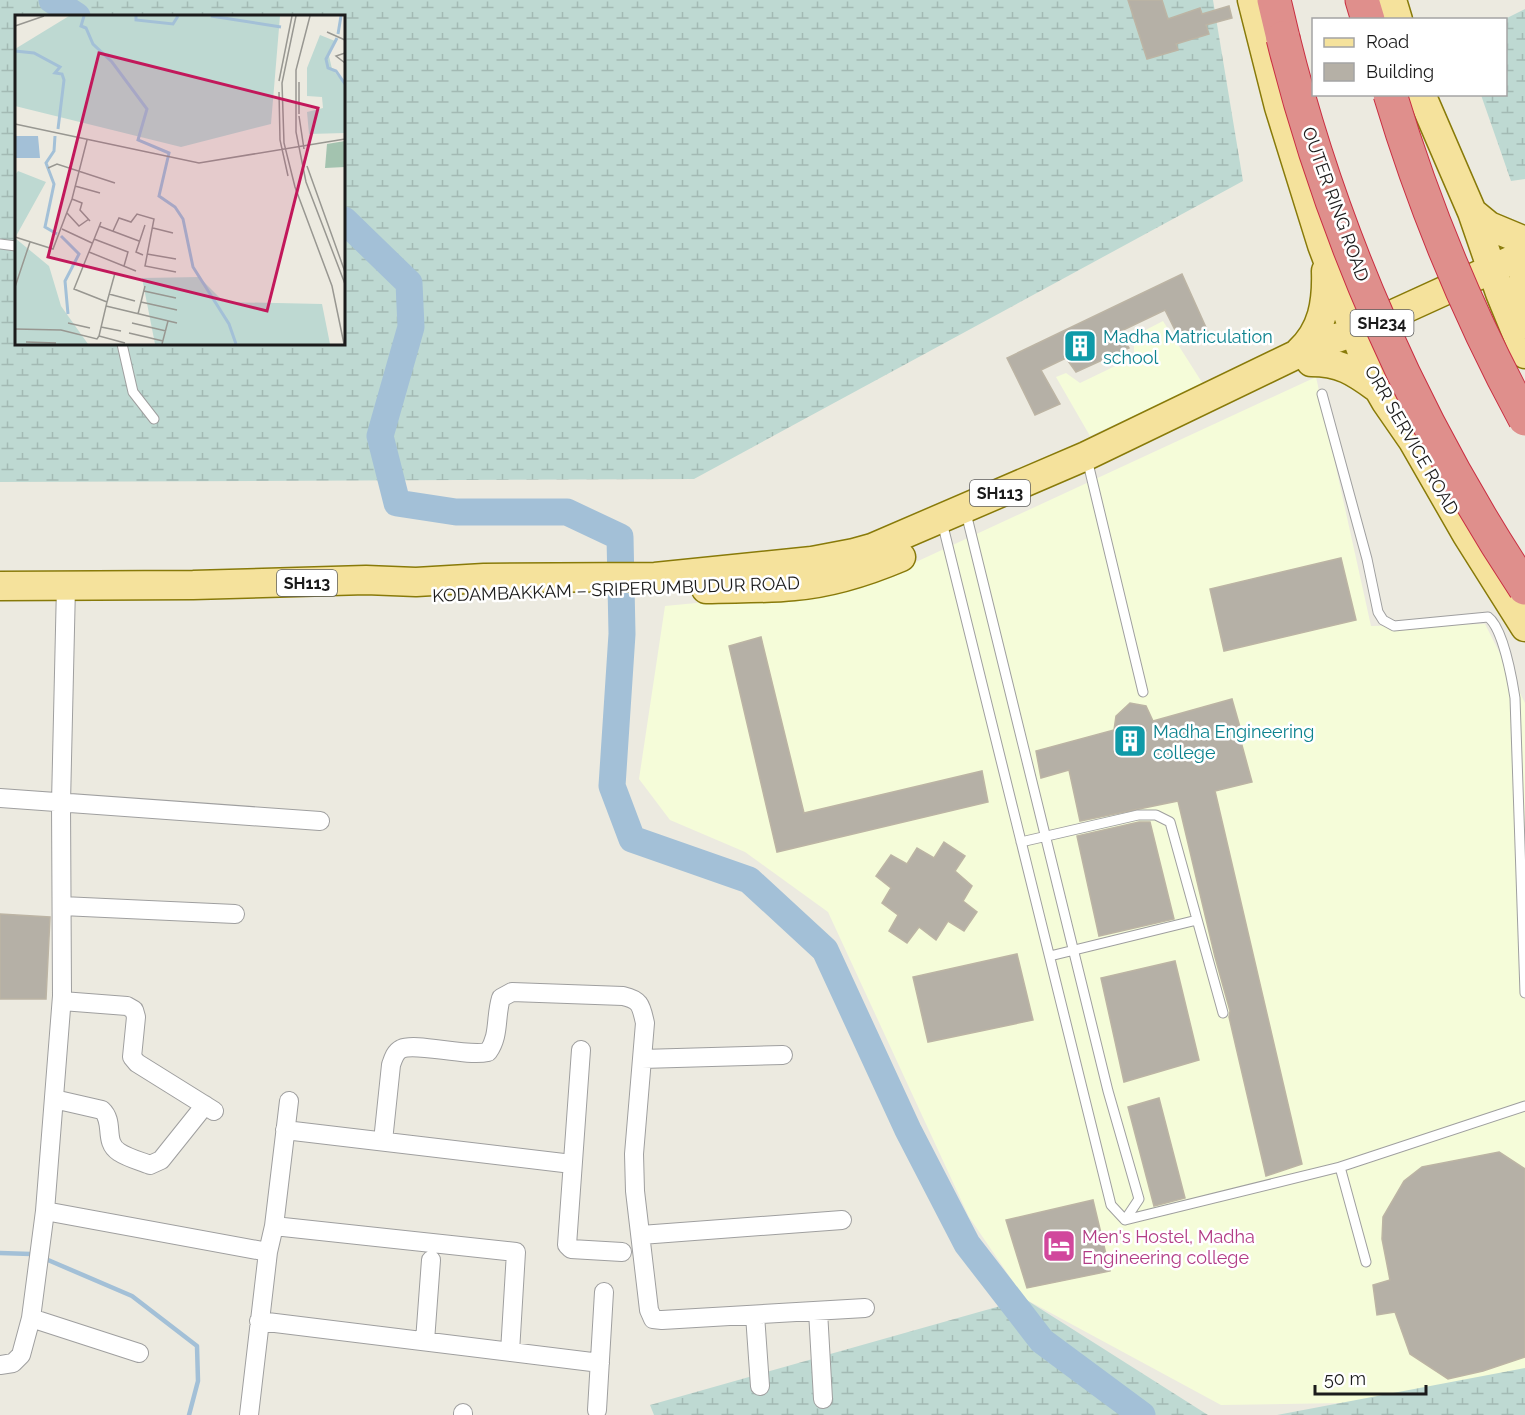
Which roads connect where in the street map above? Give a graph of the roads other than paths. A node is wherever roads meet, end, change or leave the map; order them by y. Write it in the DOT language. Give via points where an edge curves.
graph roads {
  1 [pos="1238,0"];
  2 [pos="1252,0"];
  3 [pos="1274,0"];
  4 [pos="1406,0"];
  5 [pos="1371,6"];
  6 [pos="1394,18"];
  7 [pos="1409,18"];
  8 [pos="1391,96"];
  9 [pos="1422,96"];
  10 [pos="1281,111"];
  11 [pos="1472,212"];
  12 [pos="1525,241"];
  13 [pos="0,244"];
  14 [pos="15,246"];
  15 [pos="1525,254"];
  16 [pos="1325,255"];
  17 [pos="1491,269"];
  18 [pos="1525,274"];
  19 [pos="1354,332"];
  20 [pos="122,345"];
  21 [pos="1522,347"];
  22 [pos="1303,358"];
  23 [pos="1377,388"];
  24 [pos="1322,394"];
  25 [pos="154,418"];
  26 [pos="1525,419"];
  27 [pos="1088,462"];
  28 [pos="955,522"];
  29 [pos="0,586"];
  30 [pos="1525,588"];
  31 [pos="65,593"];
  32 [pos="0,600"];
  33 [pos="1525,627"];
  34 [pos="1143,693"];
  35 [pos="0,798"];
  36 [pos="61,803"];
  37 [pos="320,821"];
  38 [pos="1044,836"];
  39 [pos="1021,842"];
  40 [pos="62,906"];
  41 [pos="235,914"];
  42 [pos="1197,920"];
  43 [pos="1073,950"];
  44 [pos="1050,956"];
  45 [pos="1525,993"];
  46 [pos="62,1001"];
  47 [pos="1223,1013"];
  48 [pos="581,1050"];
  49 [pos="783,1055"];
  50 [pos="642,1059"];
  51 [pos="54,1099"];
  52 [pos="290,1101"];
  53 [pos="1525,1106"];
  54 [pos="285,1130"];
  55 [pos="384,1142"];
  56 [pos="572,1164"];
  57 [pos="1340,1167"];
  58 [pos="45,1211"];
  59 [pos="842,1220"];
  60 [pos="1125,1220"];
  61 [pos="274,1226"];
  62 [pos="641,1235"];
  63 [pos="268,1252"];
  64 [pos="622,1252"];
  65 [pos="430,1260"];
  66 [pos="1366,1262"];
  67 [pos="604,1292"];
  68 [pos="865,1308"];
  69 [pos="818,1311"];
  70 [pos="755,1315"];
  71 [pos="31,1318"];
  72 [pos="259,1321"];
  73 [pos="425,1341"];
  74 [pos="510,1352"];
  75 [pos="139,1353"];
  76 [pos="600,1363"];
  77 [pos="0,1365"];
  78 [pos="760,1386"];
  79 [pos="823,1399"];
  80 [pos="597,1410"];
  81 [pos="249,1415"];
  1 -- 10 [label="main road" via="1248,41"];
  2 -- 10 [label="main road, ORR SERVICE ROAD"];
  3 -- 30 [label="highway, OUTER RING ROAD / SH234, bridge" via="1311,137 1364,283 1406,377 1455,471"];
  4 -- 7 [label="main road"];
  5 -- 6 [label="main road"];
  8 -- 26 [label="highway, bridge" via="1421,190 1452,266"];
  9 -- 11 [label="main road"];
  10 -- 16 [label="main road, ORR SERVICE ROAD"];
  11 -- 12 [label="main road" via="1489,226"];
  11 -- 17 [label="main road"];
  13 -- 14 [label="lane"];
  15 -- 17 [label="main road, KODAMBAKKAM – SRIPERUMBUDUR ROAD / SH113"];
  16 -- 19 [label="main road, ORR SERVICE ROAD"];
  16 -- 22 [label="main road" via="1326,299 1321,321"];
  17 -- 19 [label="main road, KODAMBAKKAM – SRIPERUMBUDUR ROAD / SH113"];
  17 -- 21 [label="main road"];
  18 -- 21 [label="main road" via="1515,322"];
  19 -- 22 [label="main road, KODAMBAKKAM – SRIPERUMBUDUR ROAD / SH113" via="1335,338"];
  19 -- 23 [label="main road, ORR SERVICE ROAD"];
  20 -- 25 [label="lane" via="133,393"];
  22 -- 23 [label="main road" via="1348,369"];
  22 -- 27 [label="main road, KODAMBAKKAM – SRIPERUMBUDUR ROAD / SH113"];
  23 -- 33 [label="main road, ORR SERVICE ROAD"];
  24 -- 45 [label="lane" via="1383,620 1394,626 1488,617 1510,668 1515,698"];
  27 -- 28 [label="main road, KODAMBAKKAM – SRIPERUMBUDUR ROAD / SH113"];
  27 -- 34 [label="lane"];
  28 -- 31 [label="main road, KODAMBAKKAM – SRIPERUMBUDUR ROAD / SH113" via="879,567 796,586 620,584 348,600"];
  28 -- 38 [label="lane"];
  28 -- 39 [label="lane"];
  29 -- 31 [label="main road, KODAMBAKKAM – SRIPERUMBUDUR ROAD / SH113"];
  31 -- 32 [label="main road, KODAMBAKKAM – SRIPERUMBUDUR ROAD / SH113"];
  31 -- 36 [label="street"];
  35 -- 36 [label="street"];
  36 -- 37 [label="street"];
  36 -- 40 [label="street"];
  38 -- 39 [label="lane"];
  38 -- 42 [label="lane" via="1138,815 1156,815 1170,822"];
  38 -- 43 [label="lane"];
  39 -- 44 [label="lane"];
  40 -- 41 [label="street"];
  40 -- 46 [label="street"];
  42 -- 43 [label="lane"];
  42 -- 47 [label="lane"];
  43 -- 44 [label="lane"];
  43 -- 60 [label="lane" via="1139,1199"];
  44 -- 60 [label="lane" via="1111,1205"];
  46 -- 51 [label="street"];
  46 -- 51 [label="street" via="127,1006 134,1010 132,1057 210,1108 161,1160 150,1166 118,1152 109,1139 110,1123 102,1110"];
  48 -- 56 [label="street"];
  49 -- 50 [label="street"];
  50 -- 55 [label="street" via="645,1023 642,1007 634,998 512,992 501,998 495,1041 488,1052 412,1047 393,1056"];
  50 -- 62 [label="street" via="634,1154"];
  51 -- 58 [label="street"];
  52 -- 54 [label="street"];
  53 -- 57 [label="lane"];
  54 -- 55 [label="street"];
  54 -- 61 [label="street"];
  55 -- 56 [label="street"];
  56 -- 64 [label="street" via="567,1245 571,1249"];
  57 -- 60 [label="lane"];
  57 -- 66 [label="lane"];
  58 -- 63 [label="street"];
  58 -- 71 [label="street"];
  59 -- 62 [label="street"];
  61 -- 63 [label="street"];
  61 -- 74 [label="street" via="516,1252"];
  62 -- 70 [label="street" via="653,1319"];
  63 -- 72 [label="street"];
  65 -- 73 [label="street"];
  67 -- 76 [label="street"];
  68 -- 69 [label="street"];
  69 -- 70 [label="street"];
  69 -- 79 [label="street"];
  70 -- 78 [label="street"];
  71 -- 75 [label="street"];
  71 -- 77 [label="street" via="21,1355 13,1363"];
  72 -- 73 [label="street"];
  72 -- 81 [label="street"];
  73 -- 74 [label="street"];
  74 -- 76 [label="street"];
  76 -- 80 [label="street"];
}
